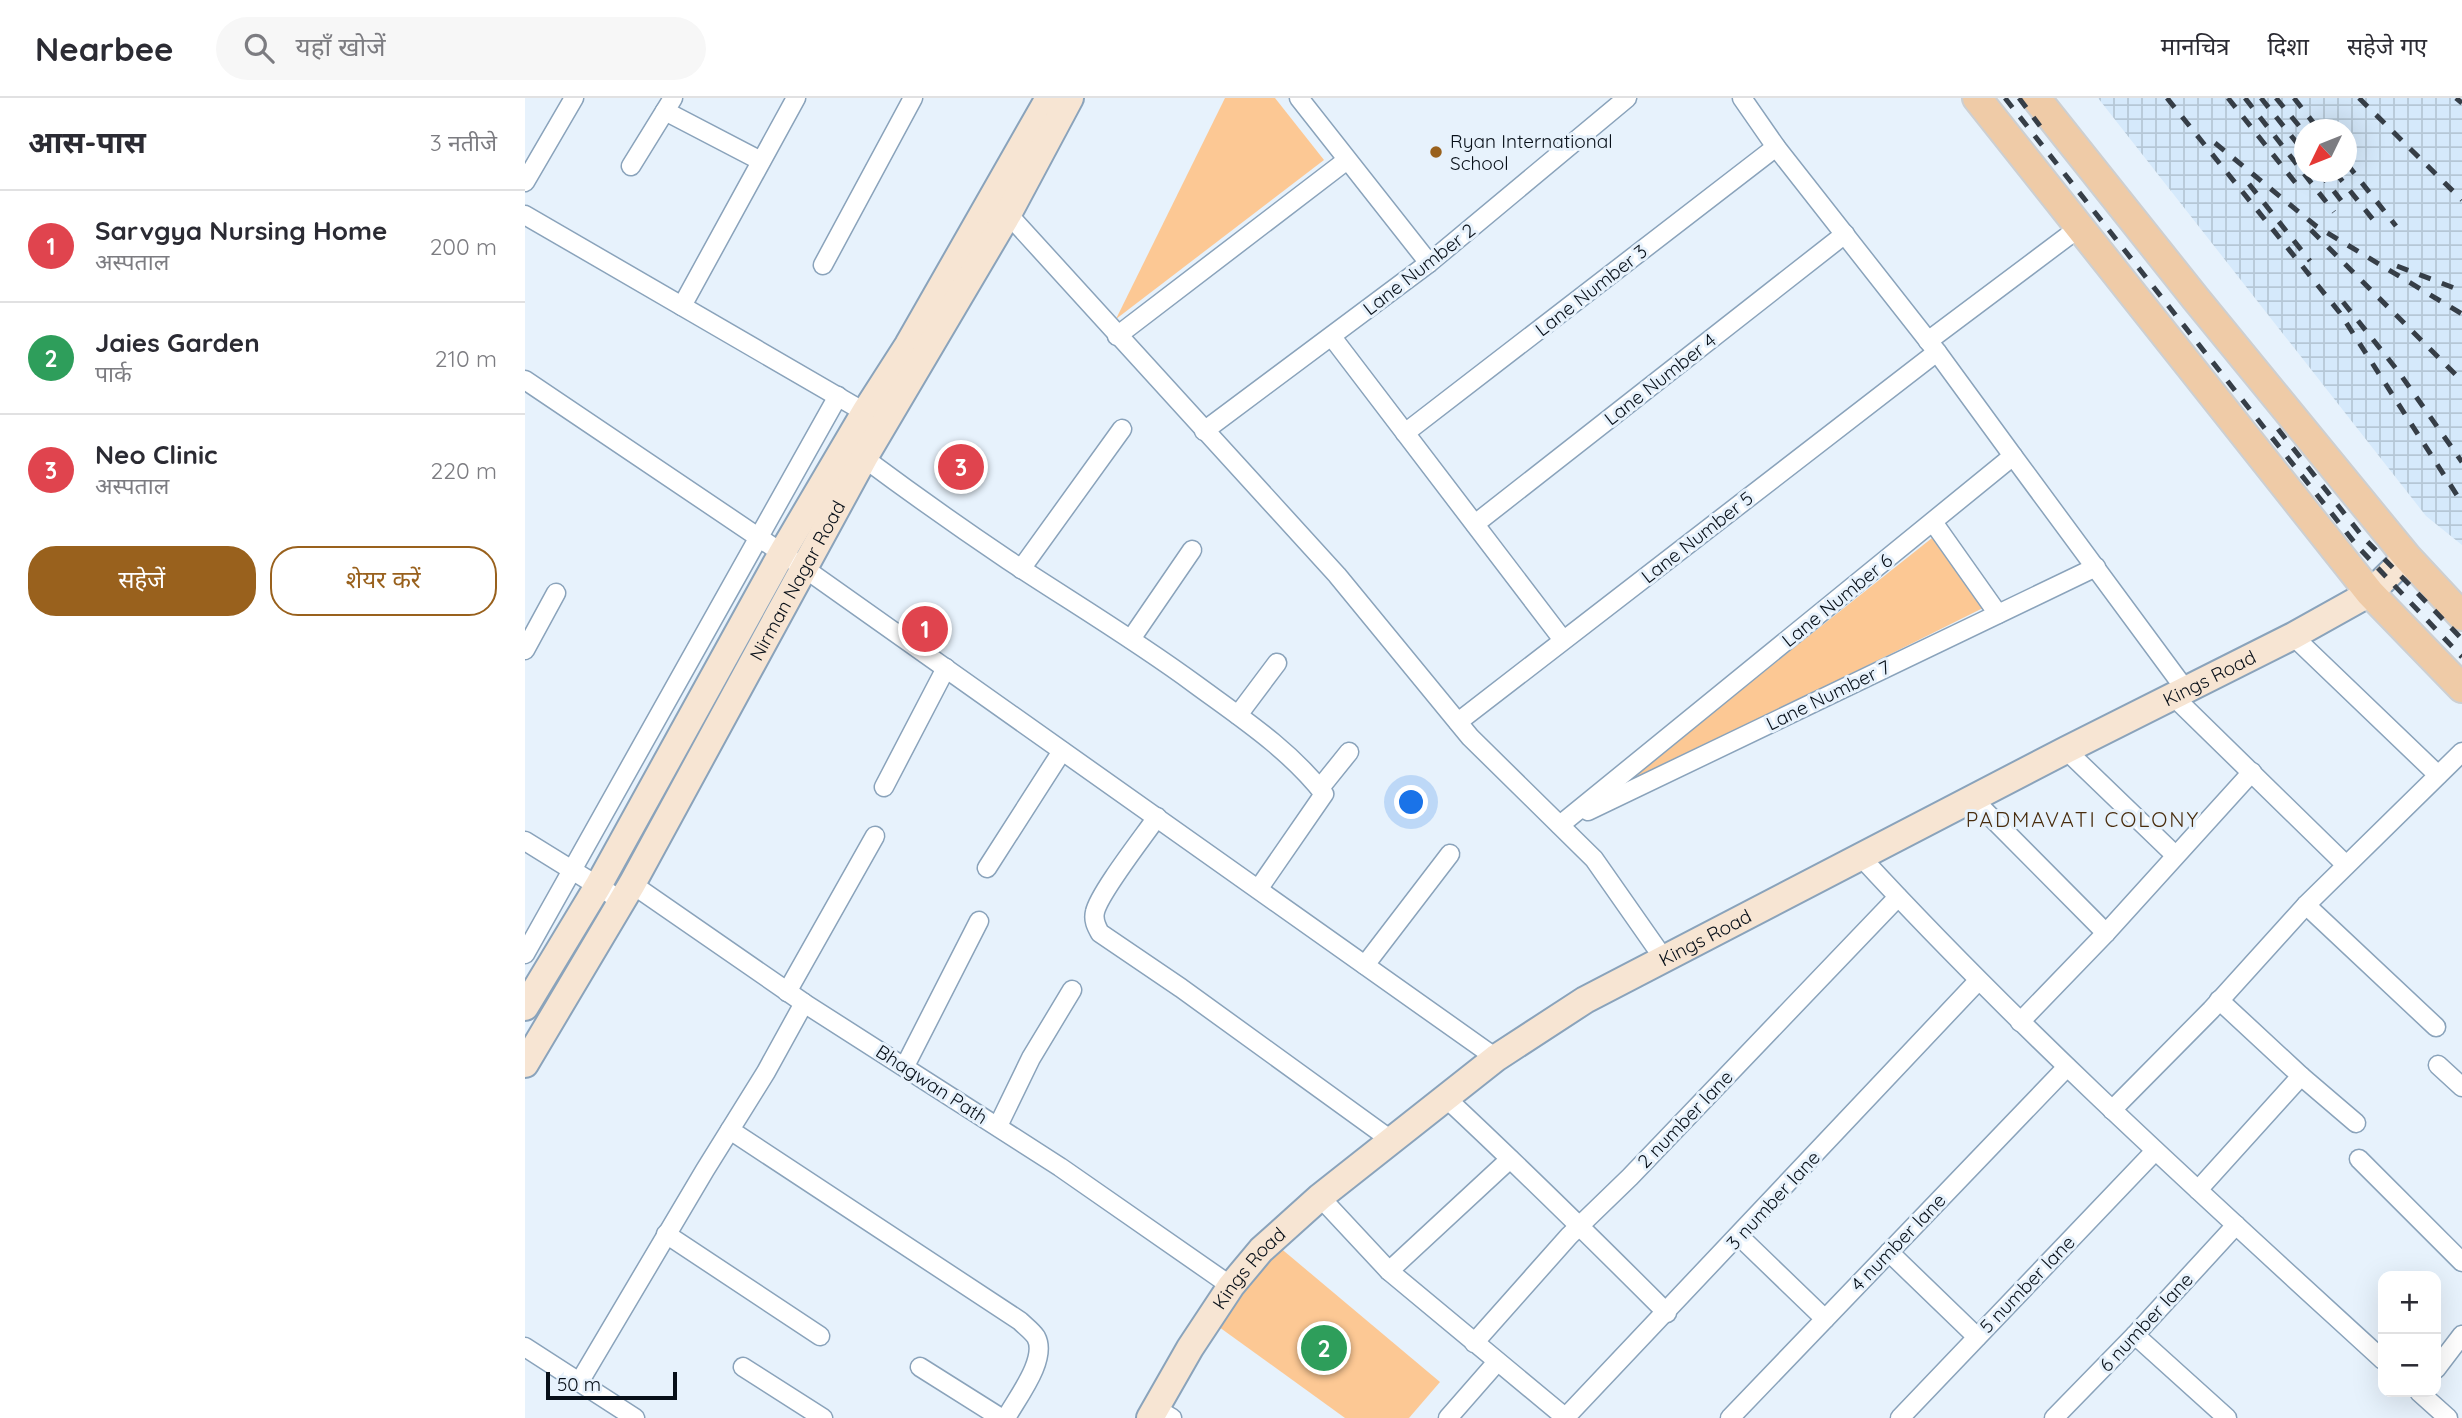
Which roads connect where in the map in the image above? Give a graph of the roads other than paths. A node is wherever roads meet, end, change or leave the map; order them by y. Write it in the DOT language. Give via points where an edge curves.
graph roads {
  1 [pos="574,98"];
  2 [pos="796,98"];
  3 [pos="913,98"];
  4 [pos="1049,98"];
  5 [pos="1070,98"];
  6 [pos="1299,98"];
  7 [pos="1627,98"];
  8 [pos="1742,98"];
  9 [pos="1977,98"];
  10 [pos="2036,98"];
  11 [pos="669,104"];
  12 [pos="1776,147"];
  13 [pos="1347,160"];
  14 [pos="761,161"];
  15 [pos="631,166"];
  16 [pos="525,182"];
  17 [pos="1008,214"];
  18 [pos="525,215"];
  19 [pos="2080,227"];
  20 [pos="1845,234"];
  21 [pos="1429,263"];
  22 [pos="823,265"];
  23 [pos="682,306"];
  24 [pos="1117,336"];
  25 [pos="1332,337"];
  26 [pos="1933,346"];
  27 [pos="525,380"];
  28 [pos="838,396"];
  29 [pos="875,418"];
  30 [pos="1122,429"];
  31 [pos="1204,431"];
  32 [pos="1405,433"];
  33 [pos="2013,456"];
  34 [pos="864,458"];
  35 [pos="1933,522"];
  36 [pos="1475,524"];
  37 [pos="758,537"];
  38 [pos="1192,550"];
  39 [pos="782,553"];
  40 [pos="2407,557"];
  41 [pos="2096,567"];
  42 [pos="804,568"];
  43 [pos="1021,569"];
  44 [pos="556,593"];
  45 [pos="2370,593"];
  46 [pos="721,603"];
  47 [pos="1998,614"];
  48 [pos="746,616"];
  49 [pos="2462,616"];
  50 [pos="2293,636"];
  51 [pos="1131,639"];
  52 [pos="1563,640"];
  53 [pos="697,645"];
  54 [pos="525,650"];
  55 [pos="722,660"];
  56 [pos="1277,663"];
  57 [pos="946,668"];
  58 [pos="2462,688"];
  59 [pos="2179,693"];
  60 [pos="1238,715"];
  61 [pos="1458,722"];
  62 [pos="2066,750"];
  63 [pos="1062,751"];
  64 [pos="1349,752"];
  65 [pos="2462,752"];
  66 [pos="2252,772"];
  67 [pos="2438,775"];
  68 [pos="884,787"];
  69 [pos="1320,788"];
  70 [pos="1972,798"];
  71 [pos="1157,817"];
  72 [pos="1560,825"];
  73 [pos="875,836"];
  74 [pos="525,841"];
  75 [pos="1450,854"];
  76 [pos="2175,855"];
  77 [pos="1860,856"];
  78 [pos="2346,865"];
  79 [pos="987,868"];
  80 [pos="572,870"];
  81 [pos="598,886"];
  82 [pos="1259,888"];
  83 [pos="627,893"];
  84 [pos="1898,897"];
  85 [pos="2306,905"];
  86 [pos="979,921"];
  87 [pos="2106,933"];
  88 [pos="525,954"];
  89 [pos="1664,959"];
  90 [pos="1365,965"];
  91 [pos="1978,981"];
  92 [pos="1072,990"];
  93 [pos="787,992"];
  94 [pos="2219,1000"];
  95 [pos="804,1003"];
  96 [pos="525,1007"];
  97 [pos="2020,1022"];
  98 [pos="2435,1027"];
  99 [pos="1496,1058"];
  100 [pos="525,1064"];
  101 [pos="2438,1065"];
  102 [pos="905,1066"];
  103 [pos="2067,1068"];
  104 [pos="2301,1076"];
  105 [pos="2462,1087"];
  106 [pos="1446,1098"];
  107 [pos="2112,1110"];
  108 [pos="2355,1124"];
  109 [pos="998,1126"];
  110 [pos="730,1130"];
  111 [pos="1391,1140"];
  112 [pos="2155,1151"];
  113 [pos="1510,1159"];
  114 [pos="2358,1159"];
  115 [pos="2198,1190"];
  116 [pos="1319,1197"];
  117 [pos="1580,1225"];
  118 [pos="2236,1225"];
  119 [pos="666,1234"];
  120 [pos="1739,1236"];
  121 [pos="1889,1252"];
  122 [pos="2462,1262"];
  123 [pos="1389,1271"];
  124 [pos="1231,1286"];
  125 [pos="1667,1312"];
  126 [pos="1825,1318"];
  127 [pos="2135,1335"];
  128 [pos="2462,1335"];
  129 [pos="820,1336"];
  130 [pos="1977,1337"];
  131 [pos="1474,1343"];
  132 [pos="525,1347"];
  133 [pos="2378,1355"];
  134 [pos="1497,1362"];
  135 [pos="2441,1362"];
  136 [pos="743,1367"];
  137 [pos="920,1367"];
  138 [pos="580,1381"];
  139 [pos="2425,1397"];
  140 [pos="1159,1415"];
  141 [pos="635,1418"];
  142 [pos="823,1418"];
  143 [pos="1001,1418"];
  144 [pos="1006,1418"];
  145 [pos="1448,1418"];
  146 [pos="1565,1418"];
  147 [pos="1730,1418"];
  148 [pos="1900,1418"];
  149 [pos="2055,1418"];
  150 [pos="2227,1418"];
  151 [pos="2448,1418"];
  1 -- 16 [label="street"];
  2 -- 14 [label="street"];
  3 -- 22 [label="street"];
  4 -- 29 [label="street, Nirman Nagar Road" via="908,345"];
  5 -- 17 [label="street, Nirman Nagar Road"];
  6 -- 13 [label="street"];
  7 -- 21 [label="street, Lane Number 2"];
  8 -- 12 [label="street"];
  9 -- 19 [label="main road"];
  10 -- 40 [label="main road"];
  11 -- 14 [label="street"];
  11 -- 15 [label="street"];
  12 -- 20 [label="street"];
  12 -- 32 [label="street, Lane Number 3"];
  13 -- 21 [label="street"];
  13 -- 24 [label="street"];
  14 -- 23 [label="street"];
  17 -- 24 [label="street"];
  17 -- 29 [label="street, Nirman Nagar Road"];
  18 -- 23 [label="street"];
  19 -- 26 [label="street, Lane Number 5"];
  19 -- 45 [label="main road"];
  20 -- 26 [label="street"];
  20 -- 36 [label="street, Lane Number 4"];
  21 -- 25 [label="street, Lane Number 2"];
  23 -- 28 [label="street"];
  24 -- 31 [label="street"];
  25 -- 31 [label="street, Lane Number 2"];
  25 -- 32 [label="street"];
  26 -- 33 [label="street"];
  26 -- 52 [label="street, Lane Number 5"];
  27 -- 37 [label="street"];
  28 -- 29 [label="street"];
  28 -- 37 [label="street"];
  29 -- 34 [label="street, Nirman Nagar Road"];
  29 -- 39 [label="street, Nirman Nagar Road"];
  30 -- 43 [label="street"];
  31 -- 61 [label="street" via="1337,575"];
  32 -- 36 [label="street"];
  33 -- 35 [label="street, Lane Number 6"];
  33 -- 41 [label="street"];
  34 -- 42 [label="street, Nirman Nagar Road"];
  34 -- 43 [label="street"];
  35 -- 47 [label="street"];
  35 -- 72 [label="street, Lane Number 6"];
  36 -- 52 [label="street"];
  37 -- 39 [label="street"];
  37 -- 46 [label="street"];
  38 -- 51 [label="street"];
  39 -- 42 [label="street"];
  39 -- 48 [label="street, Nirman Nagar Road"];
  40 -- 45 [label="street, Kings Road"];
  40 -- 49 [label="main road"];
  41 -- 47 [label="street, Lane Number 7"];
  41 -- 59 [label="street"];
  42 -- 57 [label="street"];
  42 -- 83 [label="street, Nirman Nagar Road"];
  43 -- 51 [label="street"];
  44 -- 54 [label="street"];
  45 -- 50 [label="street, Kings Road"];
  45 -- 58 [label="main road"];
  46 -- 48 [label="street"];
  46 -- 53 [label="street"];
  47 -- 72 [label="street, Lane Number 7"];
  48 -- 55 [label="street, Nirman Nagar Road"];
  50 -- 59 [label="street, Kings Road"];
  50 -- 67 [label="street"];
  51 -- 60 [label="street"];
  52 -- 61 [label="street, Lane Number 5"];
  53 -- 55 [label="street"];
  53 -- 80 [label="street"];
  55 -- 81 [label="street, Nirman Nagar Road"];
  56 -- 60 [label="street"];
  57 -- 63 [label="street"];
  57 -- 68 [label="street"];
  59 -- 62 [label="street, Kings Road"];
  59 -- 66 [label="street"];
  60 -- 69 [label="street" via="1303,767"];
  61 -- 72 [label="street"];
  62 -- 70 [label="street, Kings Road"];
  62 -- 76 [label="street"];
  63 -- 71 [label="street"];
  63 -- 79 [label="street"];
  64 -- 69 [label="street"];
  65 -- 67 [label="street"];
  66 -- 76 [label="street"];
  66 -- 78 [label="street"];
  67 -- 78 [label="street"];
  69 -- 82 [label="street" via="1324,794"];
  70 -- 77 [label="street, Kings Road"];
  70 -- 87 [label="street"];
  71 -- 82 [label="street"];
  71 -- 111 [label="street" via="1095,910 1100,933"];
  72 -- 89 [label="street" via="1594,859"];
  73 -- 93 [label="street"];
  74 -- 80 [label="street, Bhagwan Path"];
  75 -- 90 [label="street"];
  76 -- 87 [label="street"];
  77 -- 84 [label="street"];
  77 -- 89 [label="street, Kings Road"];
  78 -- 85 [label="street"];
  80 -- 81 [label="street, Bhagwan Path"];
  80 -- 88 [label="street"];
  81 -- 83 [label="street, Bhagwan Path"];
  81 -- 96 [label="street, Nirman Nagar Road"];
  82 -- 90 [label="street"];
  83 -- 93 [label="street, Bhagwan Path"];
  83 -- 100 [label="street, Nirman Nagar Road"];
  84 -- 91 [label="street"];
  84 -- 117 [label="street, 2 number lane"];
  85 -- 94 [label="street"];
  85 -- 98 [label="street"];
  86 -- 102 [label="street"];
  87 -- 97 [label="street"];
  89 -- 99 [label="street, Kings Road" via="1585,1000"];
  90 -- 99 [label="street"];
  91 -- 97 [label="street"];
  91 -- 120 [label="street, 3 number lane"];
  92 -- 109 [label="street" via="1031,1058"];
  93 -- 95 [label="street, Bhagwan Path"];
  94 -- 104 [label="street"];
  94 -- 107 [label="street"];
  95 -- 102 [label="street, Bhagwan Path"];
  95 -- 110 [label="street"];
  97 -- 103 [label="street"];
  99 -- 106 [label="street, Kings Road"];
  101 -- 105 [label="street"];
  102 -- 109 [label="street, Bhagwan Path"];
  103 -- 107 [label="street"];
  103 -- 121 [label="street, 4 number lane"];
  104 -- 108 [label="street"];
  104 -- 115 [label="street"];
  106 -- 111 [label="street, Kings Road"];
  106 -- 113 [label="street"];
  107 -- 112 [label="street"];
  109 -- 124 [label="street, Bhagwan Path"];
  110 -- 119 [label="street"];
  110 -- 144 [label="street" via="1020,1321 1035,1336 1040,1351 1035,1367"];
  111 -- 116 [label="street, Kings Road"];
  112 -- 115 [label="street"];
  112 -- 130 [label="street, 5 number lane"];
  113 -- 117 [label="street"];
  113 -- 123 [label="street"];
  114 -- 122 [label="street"];
  115 -- 118 [label="street"];
  116 -- 123 [label="street"];
  116 -- 124 [label="street, Kings Road" via="1261,1250"];
  117 -- 125 [label="street"];
  117 -- 131 [label="street, 2 number lane"];
  118 -- 127 [label="street, 6 number lane"];
  118 -- 133 [label="street"];
  119 -- 129 [label="street"];
  119 -- 138 [label="street"];
  120 -- 125 [label="street, 3 number lane"];
  120 -- 126 [label="street"];
  121 -- 126 [label="street, 4 number lane"];
  121 -- 130 [label="street"];
  123 -- 131 [label="street"];
  124 -- 140 [label="street, Kings Road" via="1190,1348"];
  125 -- 146 [label="street, 3 number lane"];
  126 -- 147 [label="street, 4 number lane"];
  127 -- 149 [label="street, 6 number lane"];
  127 -- 150 [label="street"];
  128 -- 135 [label="street"];
  130 -- 148 [label="street, 5 number lane"];
  131 -- 134 [label="street"];
  132 -- 138 [label="street"];
  134 -- 145 [label="street"];
  134 -- 146 [label="street"];
  136 -- 142 [label="street"];
  137 -- 143 [label="street"];
  138 -- 141 [label="street"];
  139 -- 151 [label="street"];
}
